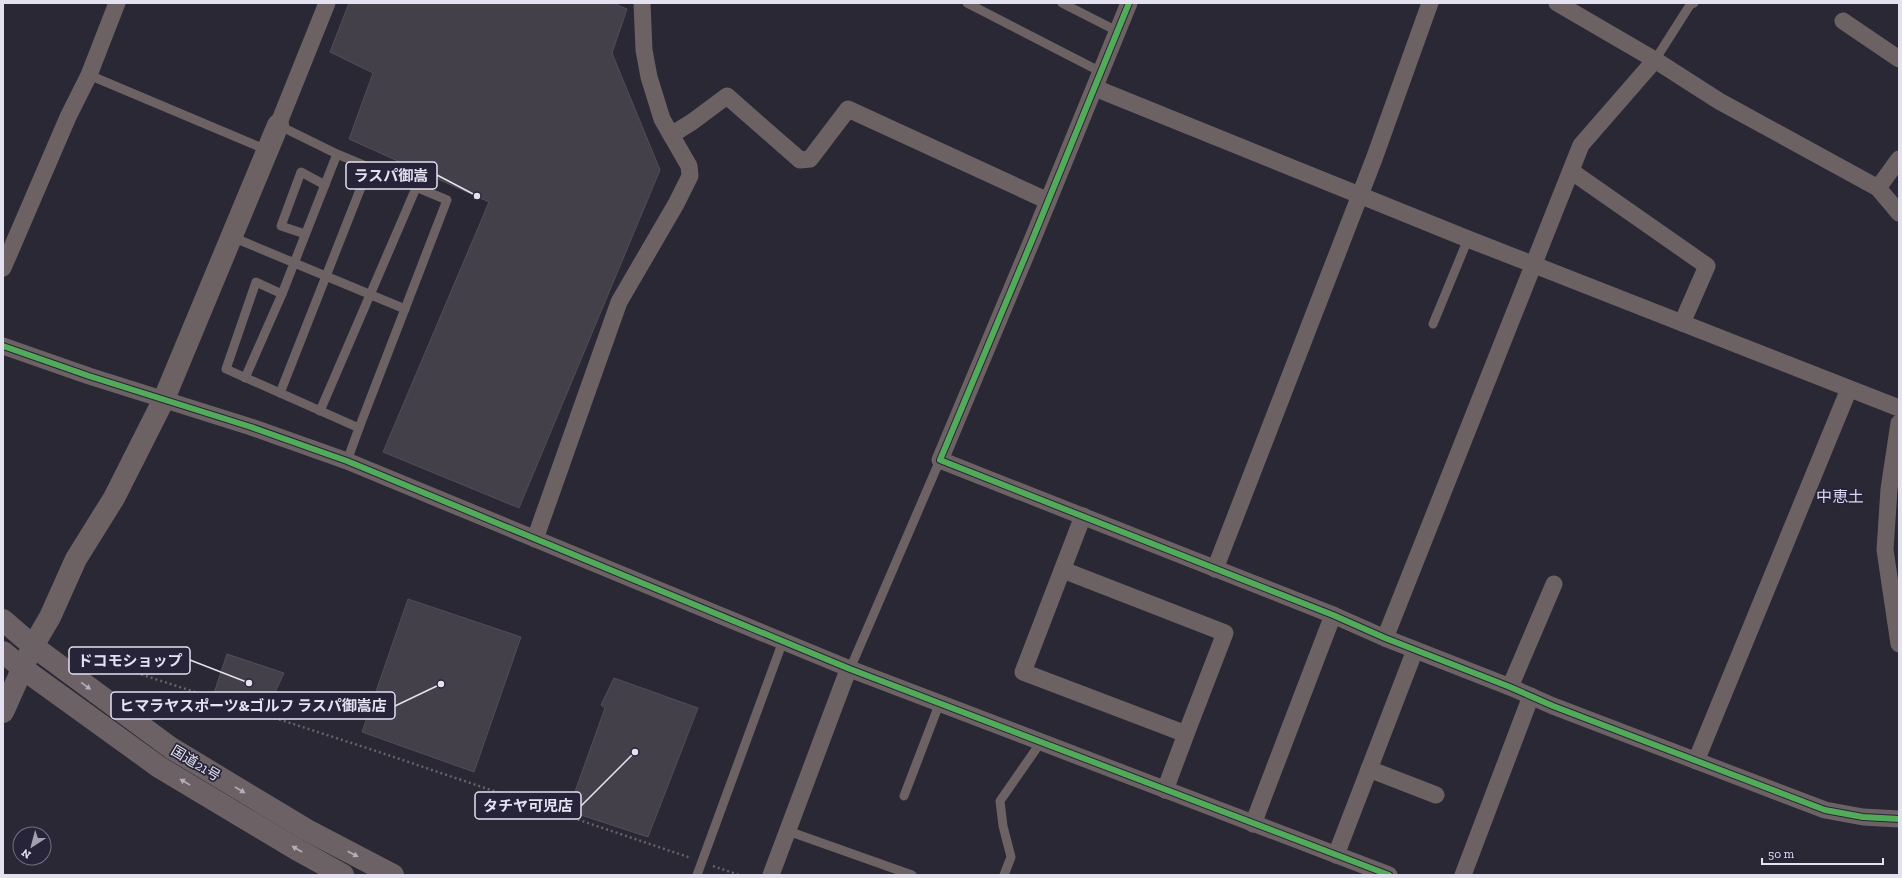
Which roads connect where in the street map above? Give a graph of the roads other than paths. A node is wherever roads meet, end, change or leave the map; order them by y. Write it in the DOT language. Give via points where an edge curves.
graph roads {
  1 [pos="327,3"];
  2 [pos="642,3"];
  3 [pos="967,3"];
  4 [pos="1062,3"];
  5 [pos="1129,3"];
  6 [pos="1430,3"];
  7 [pos="1557,3"];
  8 [pos="1694,3"];
  9 [pos="115,4"];
  10 [pos="1843,21"];
  11 [pos="1117,31"];
  12 [pos="1899,59"];
  13 [pos="1655,60"];
  14 [pos="1101,72"];
  15 [pos="89,75"];
  16 [pos="1095,88"];
  17 [pos="278,125"];
  18 [pos="672,135"];
  19 [pos="267,150"];
  20 [pos="337,154"];
  21 [pos="1899,159"];
  22 [pos="369,167"];
  23 [pos="1571,171"];
  24 [pos="325,185"];
  25 [pos="416,188"];
  26 [pos="1878,188"];
  27 [pos="1359,196"];
  28 [pos="1048,201"];
  29 [pos="1899,213"];
  30 [pos="305,234"];
  31 [pos="232,237"];
  32 [pos="1468,239"];
  33 [pos="294,263"];
  34 [pos="1534,265"];
  35 [pos="3,268"];
  36 [pos="326,276"];
  37 [pos="282,294"];
  38 [pos="370,294"];
  39 [pos="405,309"];
  40 [pos="1682,323"];
  41 [pos="1433,324"];
  42 [pos="3,346"];
  43 [pos="245,378"];
  44 [pos="1849,389"];
  45 [pos="280,393"];
  46 [pos="164,399"];
  47 [pos="1899,408"];
  48 [pos="320,411"];
  49 [pos="1899,424"];
  50 [pos="359,428"];
  51 [pos="940,460"];
  52 [pos="347,461"];
  53 [pos="1082,516"];
  54 [pos="535,539"];
  55 [pos="1215,569"];
  56 [pos="1063,570"];
  57 [pos="1554,584"];
  58 [pos="1333,615"];
  59 [pos="3,620"];
  60 [pos="1385,638"];
  61 [pos="783,641"];
  62 [pos="1899,644"];
  63 [pos="32,646"];
  64 [pos="1415,650"];
  65 [pos="3,652"];
  66 [pos="22,668"];
  67 [pos="850,669"];
  68 [pos="1510,687"];
  69 [pos="1531,696"];
  70 [pos="940,702"];
  71 [pos="3,712"];
  72 [pos="1186,734"];
  73 [pos="1041,742"];
  74 [pos="1696,761"];
  75 [pos="1369,769"];
  76 [pos="1165,790"];
  77 [pos="1436,795"];
  78 [pos="904,796"];
  79 [pos="1899,820"];
  80 [pos="1253,824"];
  81 [pos="788,831"];
  82 [pos="1336,855"];
  83 [pos="343,875"];
  84 [pos="393,875"];
  85 [pos="697,875"];
  86 [pos="771,875"];
  87 [pos="912,875"];
  88 [pos="1004,875"];
  89 [pos="1389,875"];
  90 [pos="1463,875"];
  1 -- 17 [label="street"];
  2 -- 18 [label="street" via="644,50 649,77 662,119"];
  3 -- 14 [label="lane"];
  4 -- 11 [label="lane"];
  5 -- 11 [label="street"];
  6 -- 27 [label="street"];
  7 -- 13 [label="street"];
  8 -- 13 [label="lane" via="1690,5"];
  9 -- 15 [label="street"];
  10 -- 12 [label="street"];
  11 -- 14 [label="street"];
  13 -- 23 [label="street" via="1582,145"];
  13 -- 26 [label="street" via="1719,101"];
  14 -- 16 [label="street"];
  15 -- 19 [label="lane"];
  15 -- 35 [label="street" via="68,117"];
  16 -- 27 [label="street"];
  16 -- 28 [label="street"];
  17 -- 19 [label="street"];
  17 -- 20 [label="lane"];
  18 -- 28 [label="street" via="727,96 800,160 805,160 810,159 848,109"];
  18 -- 54 [label="street" via="689,166 690,176 619,302"];
  19 -- 31 [label="street"];
  20 -- 22 [label="lane"];
  20 -- 24 [label="lane"];
  21 -- 26 [label="street"];
  22 -- 25 [label="lane"];
  22 -- 36 [label="lane"];
  23 -- 34 [label="street"];
  23 -- 40 [label="street" via="1707,266"];
  24 -- 30 [label="lane"];
  24 -- 30 [label="lane" via="301,172 281,226"];
  25 -- 38 [label="lane"];
  25 -- 39 [label="lane" via="447,200"];
  26 -- 29 [label="street"];
  27 -- 32 [label="street"];
  27 -- 55 [label="street"];
  28 -- 51 [label="street"];
  30 -- 33 [label="lane"];
  31 -- 33 [label="lane"];
  31 -- 46 [label="street"];
  32 -- 34 [label="street"];
  32 -- 41 [label="lane"];
  33 -- 36 [label="lane"];
  33 -- 37 [label="lane"];
  34 -- 40 [label="street"];
  34 -- 60 [label="street"];
  36 -- 38 [label="lane"];
  36 -- 45 [label="lane"];
  37 -- 43 [label="lane"];
  37 -- 43 [label="lane" via="256,282 226,369"];
  38 -- 39 [label="lane"];
  38 -- 48 [label="lane"];
  39 -- 50 [label="lane"];
  40 -- 44 [label="street"];
  42 -- 46 [label="street"];
  43 -- 45 [label="lane"];
  44 -- 47 [label="street"];
  44 -- 74 [label="street"];
  45 -- 48 [label="lane"];
  46 -- 52 [label="street"];
  46 -- 63 [label="street" via="114,498 76,559 50,616"];
  48 -- 50 [label="lane"];
  49 -- 62 [label="street" via="1889,488 1885,550"];
  50 -- 52 [label="lane"];
  51 -- 53 [label="street"];
  51 -- 67 [label="lane"];
  52 -- 54 [label="street"];
  53 -- 55 [label="street"];
  53 -- 56 [label="street"];
  54 -- 61 [label="street"];
  55 -- 58 [label="street"];
  56 -- 72 [label="street" via="1225,633"];
  56 -- 72 [label="street" via="1023,672"];
  57 -- 68 [label="street"];
  58 -- 60 [label="street"];
  58 -- 80 [label="street"];
  59 -- 63 [label="highway, 国道21号"];
  60 -- 64 [label="street"];
  61 -- 67 [label="street"];
  61 -- 85 [label="lane"];
  63 -- 66 [label="highway"];
  63 -- 84 [label="highway, 国道21号, one-way" via="171,748 308,830"];
  64 -- 68 [label="street"];
  64 -- 75 [label="street"];
  65 -- 66 [label="highway, 国道21号"];
  66 -- 71 [label="highway"];
  83 -- 66 [label="highway, 国道21号, one-way" via="159,767"];
  67 -- 70 [label="street"];
  67 -- 81 [label="street"];
  68 -- 69 [label="street"];
  69 -- 74 [label="street"];
  69 -- 90 [label="street"];
  70 -- 73 [label="street"];
  70 -- 78 [label="lane"];
  72 -- 76 [label="street"];
  73 -- 76 [label="street"];
  73 -- 88 [label="lane" via="1000,801 1011,857"];
  74 -- 79 [label="street" via="1825,810"];
  75 -- 77 [label="street"];
  75 -- 82 [label="street"];
  76 -- 80 [label="street"];
  80 -- 82 [label="street"];
  81 -- 86 [label="street"];
  81 -- 87 [label="lane"];
  82 -- 89 [label="street"];
}
